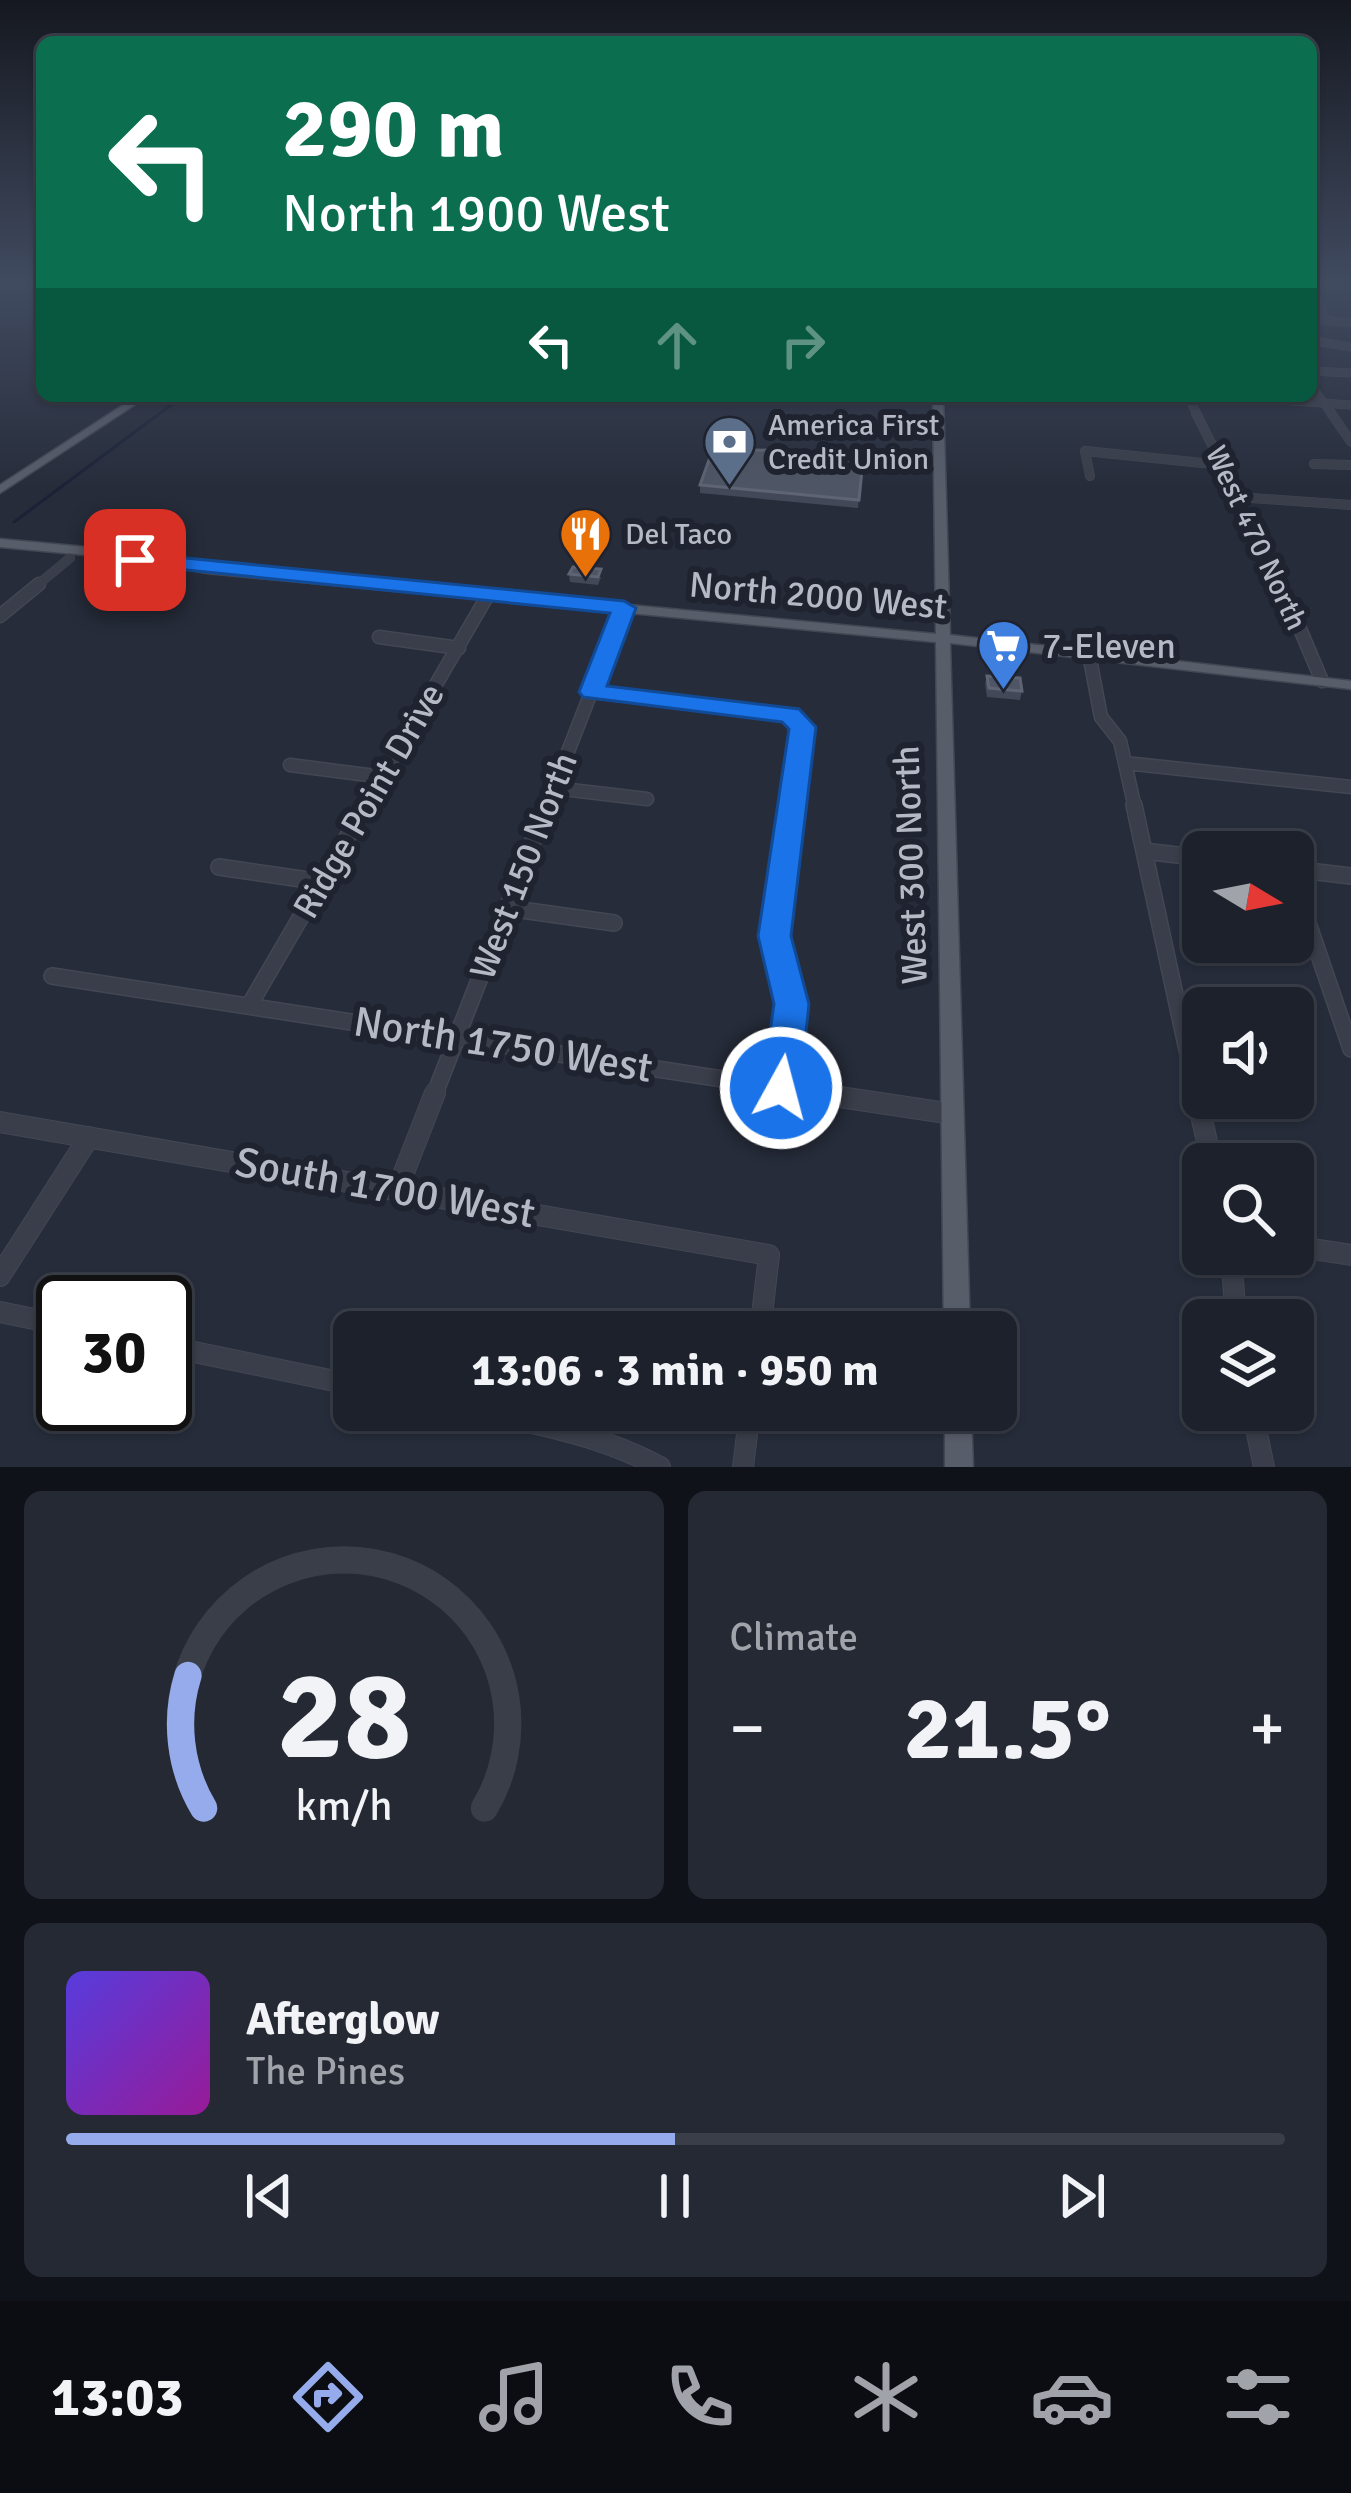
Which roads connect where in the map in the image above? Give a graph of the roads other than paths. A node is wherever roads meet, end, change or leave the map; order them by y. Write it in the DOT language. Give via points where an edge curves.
graph roads {
  1 [pos="1317,371"];
  2 [pos="1351,373"];
  3 [pos="1317,394"];
  4 [pos="117,402"];
  5 [pos="134,402"];
  6 [pos="938,402"];
  7 [pos="1190,402"];
  8 [pos="1300,402"];
  9 [pos="1324,404"];
  10 [pos="1351,405"];
  11 [pos="1351,442"];
  12 [pos="1314,464"];
  13 [pos="1351,464"];
  14 [pos="1222,465"];
  15 [pos="1090,476"];
  16 [pos="0,479"];
  17 [pos="0,490"];
  18 [pos="1238,497"];
  19 [pos="1351,505"];
  20 [pos="0,547"];
  21 [pos="70,557"];
  22 [pos="135,560"];
  23 [pos="488,595"];
  24 [pos="624,608"];
  25 [pos="0,616"];
  26 [pos="379,638"];
  27 [pos="941,638"];
  28 [pos="459,648"];
  29 [pos="1089,654"];
  30 [pos="1322,681"];
  31 [pos="1351,685"];
  32 [pos="592,692"];
  33 [pos="1125,763"];
  34 [pos="290,765"];
  35 [pos="383,777"];
  36 [pos="1351,787"];
  37 [pos="554,788"];
  38 [pos="647,799"];
  39 [pos="1144,851"];
  40 [pos="1182,856"];
  41 [pos="219,867"];
  42 [pos="1314,872"];
  43 [pos="1351,876"];
  44 [pos="322,883"];
  45 [pos="507,908"];
  46 [pos="614,923"];
  47 [pos="1314,941"];
  48 [pos="52,976"];
  49 [pos="249,1006"];
  50 [pos="457,1038"];
  51 [pos="1351,1049"];
  52 [pos="781,1088"];
  53 [pos="953,1114"];
  54 [pos="0,1122"];
  55 [pos="89,1137"];
  56 [pos="1207,1143"];
  57 [pos="397,1190"];
  58 [pos="1314,1249"];
  59 [pos="1351,1255"];
  60 [pos="0,1276"];
  61 [pos="763,1311"];
  62 [pos="957,1311"];
  63 [pos="0,1312"];
  64 [pos="36,1319"];
  65 [pos="192,1352"];
  66 [pos="333,1381"];
  67 [pos="571,1431"];
  68 [pos="747,1431"];
  69 [pos="958,1431"];
  70 [pos="1256,1431"];
  71 [pos="660,1467"];
  72 [pos="743,1467"];
  73 [pos="959,1467"];
  74 [pos="1264,1467"];
  1 -- 2 [label="street"];
  3 -- 9 [label="street"];
  4 -- 16 [label="main road"];
  5 -- 17 [label="main road"];
  6 -- 27 [label="main road, West 300 North"];
  7 -- 14 [label="street, West 470 North"];
  8 -- 9 [label="street"];
  9 -- 10 [label="street"];
  9 -- 11 [label="street"];
  12 -- 13 [label="street"];
  14 -- 15 [label="street" via="1085,451"];
  14 -- 18 [label="street, West 470 North"];
  18 -- 19 [label="street"];
  18 -- 30 [label="street, West 470 North"];
  20 -- 21 [label="main road, North 2000 West"];
  20 -- 22 [label="main road, North 2000 West"];
  21 -- 22 [label="main road, North 2000 West"];
  21 -- 25 [label="street"];
  22 -- 23 [label="main road, North 2000 West"];
  23 -- 24 [label="main road, North 2000 West"];
  23 -- 28 [label="street, Ridge Point Drive"];
  24 -- 27 [label="main road, North 2000 West"];
  24 -- 32 [label="street, West 150 North"];
  26 -- 28 [label="street"];
  27 -- 29 [label="main road, North 2000 West"];
  27 -- 53 [label="main road, West 300 North"];
  28 -- 35 [label="street, Ridge Point Drive"];
  29 -- 30 [label="main road, North 2000 West"];
  29 -- 33 [label="street" via="1101,717"];
  30 -- 31 [label="main road, North 2000 West"];
  32 -- 37 [label="street, West 150 North"];
  32 -- 52 [label="street" via="790,715 803,727 774,936 791,1004"];
  33 -- 36 [label="street"];
  33 -- 39 [label="street"];
  34 -- 35 [label="street"];
  35 -- 44 [label="street, Ridge Point Drive"];
  37 -- 38 [label="street"];
  37 -- 45 [label="street, West 150 North"];
  39 -- 40 [label="street"];
  39 -- 56 [label="street"];
  41 -- 44 [label="street"];
  42 -- 43 [label="street"];
  44 -- 49 [label="street, Ridge Point Drive"];
  45 -- 46 [label="street"];
  45 -- 50 [label="street, West 150 North"];
  47 -- 51 [label="street"];
  48 -- 49 [label="street, North 1750 West"];
  49 -- 50 [label="street, North 1750 West"];
  50 -- 52 [label="street, North 1750 West"];
  50 -- 57 [label="street, West 150 North"];
  52 -- 53 [label="street, North 1750 West"];
  53 -- 62 [label="main road, West 300 North"];
  54 -- 55 [label="street, South 1700 West"];
  55 -- 57 [label="street, South 1700 West"];
  55 -- 60 [label="street"];
  57 -- 61 [label="street, South 1700 West" via="770,1255"];
  58 -- 59 [label="street"];
  63 -- 64 [label="street"];
  65 -- 66 [label="street"];
  67 -- 71 [label="street"];
  68 -- 72 [label="street"];
  69 -- 73 [label="main road"];
  70 -- 74 [label="street"];
}
